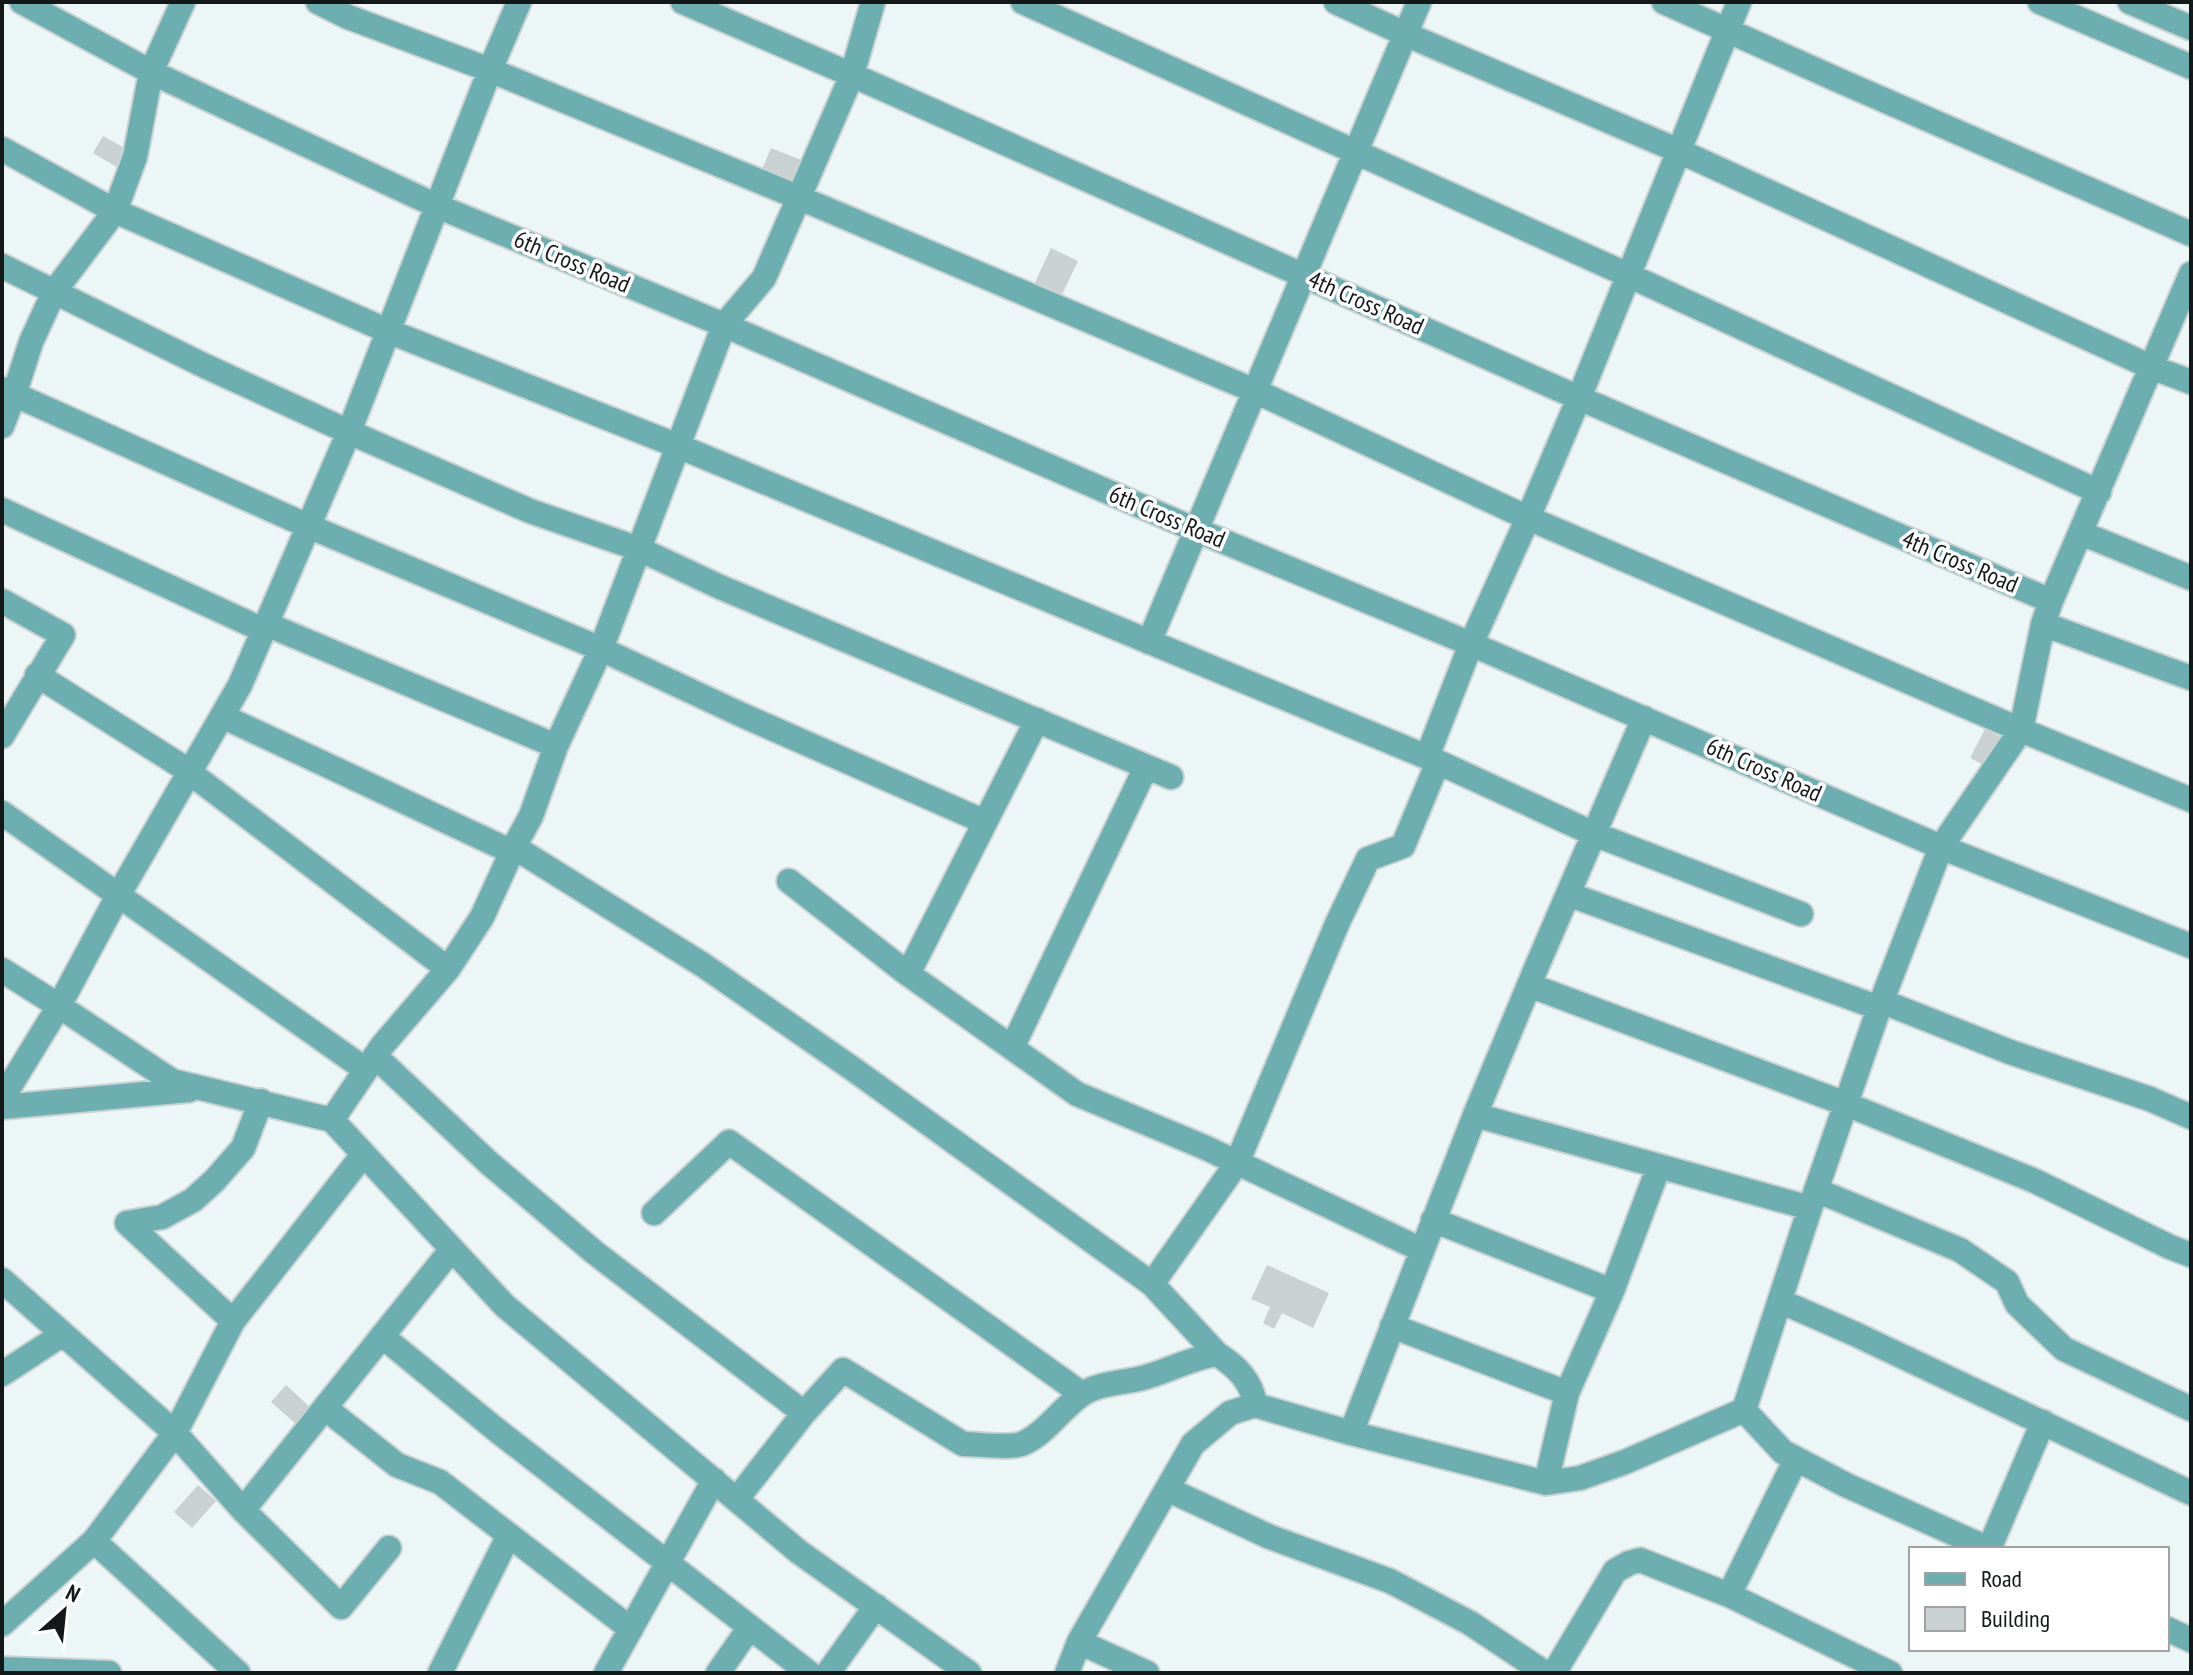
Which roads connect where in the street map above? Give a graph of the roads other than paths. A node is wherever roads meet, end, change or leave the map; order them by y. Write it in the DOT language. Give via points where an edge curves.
graph roads {
  1 [pos="22,2"];
  2 [pos="183,2"];
  3 [pos="318,2"];
  4 [pos="519,2"];
  5 [pos="683,2"];
  6 [pos="873,2"];
  7 [pos="1023,2"];
  8 [pos="1336,2"];
  9 [pos="1419,2"];
  10 [pos="1664,2"];
  11 [pos="1739,2"];
  12 [pos="2040,2"];
  13 [pos="2130,2"];
  14 [pos="2191,28"];
  15 [pos="1728,32"];
  16 [pos="1405,34"];
  17 [pos="2191,67"];
  18 [pos="490,70"];
  19 [pos="151,72"];
  20 [pos="852,75"];
  21 [pos="2,149"];
  22 [pos="1679,151"];
  23 [pos="1356,153"];
  24 [pos="800,198"];
  25 [pos="437,206"];
  26 [pos="115,211"];
  27 [pos="2191,234"];
  28 [pos="2,266"];
  29 [pos="2191,274"];
  30 [pos="1304,275"];
  31 [pos="1628,275"];
  32 [pos="54,292"];
  33 [pos="724,325"];
  34 [pos="388,331"];
  35 [pos="2151,367"];
  36 [pos="2191,382"];
  37 [pos="1255,391"];
  38 [pos="8,392"];
  39 [pos="1579,398"];
  40 [pos="2,426"];
  41 [pos="349,432"];
  42 [pos="678,446"];
  43 [pos="2099,492"];
  44 [pos="2,510"];
  45 [pos="1528,518"];
  46 [pos="308,526"];
  47 [pos="1196,530"];
  48 [pos="2081,533"];
  49 [pos="639,549"];
  50 [pos="2191,578"];
  51 [pos="2,601"];
  52 [pos="2051,601"];
  53 [pos="2043,624"];
  54 [pos="264,627"];
  55 [pos="1149,642"];
  56 [pos="1471,644"];
  57 [pos="601,649"];
  58 [pos="37,675"];
  59 [pos="2191,678"];
  60 [pos="222,716"];
  61 [pos="1644,718"];
  62 [pos="1037,720"];
  63 [pos="2021,730"];
  64 [pos="2,736"];
  65 [pos="556,746"];
  66 [pos="1433,760"];
  67 [pos="1146,767"];
  68 [pos="189,771"];
  69 [pos="1171,777"];
  70 [pos="2191,800"];
  71 [pos="2,813"];
  72 [pos="985,822"];
  73 [pos="1594,834"];
  74 [pos="1941,847"];
  75 [pos="513,849"];
  76 [pos="789,881"];
  77 [pos="119,894"];
  78 [pos="1568,894"];
  79 [pos="1801,914"];
  80 [pos="2191,946"];
  81 [pos="448,969"];
  82 [pos="2,970"];
  83 [pos="908,974"];
  84 [pos="1529,985"];
  85 [pos="1880,1005"];
  86 [pos="59,1006"];
  87 [pos="1012,1048"];
  88 [pos="370,1063"];
  89 [pos="203,1088"];
  90 [pos="2,1099"];
  91 [pos="261,1101"];
  92 [pos="1846,1104"];
  93 [pos="2,1107"];
  94 [pos="1475,1115"];
  95 [pos="2191,1117"];
  96 [pos="332,1120"];
  97 [pos="363,1155"];
  98 [pos="1237,1163"];
  99 [pos="1659,1166"];
  100 [pos="1813,1199"];
  101 [pos="654,1213"];
  102 [pos="1433,1220"];
  103 [pos="452,1249"];
  104 [pos="1422,1250"];
  105 [pos="2191,1255"];
  106 [pos="2,1280"];
  107 [pos="1152,1284"];
  108 [pos="1612,1291"];
  109 [pos="1780,1301"];
  110 [pos="233,1321"];
  111 [pos="1392,1326"];
  112 [pos="63,1334"];
  113 [pos="382,1336"];
  114 [pos="1217,1354"];
  115 [pos="2,1374"];
  116 [pos="1567,1393"];
  117 [pos="1082,1394"];
  118 [pos="1255,1405"];
  119 [pos="325,1408"];
  120 [pos="2191,1409"];
  121 [pos="1744,1410"];
  122 [pos="804,1413"];
  123 [pos="2043,1422"];
  124 [pos="175,1433"];
  125 [pos="1351,1433"];
  126 [pos="1796,1459"];
  127 [pos="714,1480"];
  128 [pos="1546,1483"];
  129 [pos="1167,1489"];
  130 [pos="2191,1493"];
  131 [pos="737,1499"];
  132 [pos="243,1510"];
  133 [pos="509,1535"];
  134 [pos="94,1541"];
  135 [pos="1985,1547"];
  136 [pos="1990,1547"];
  137 [pos="389,1548"];
  138 [pos="668,1562"];
  139 [pos="1729,1595"];
  140 [pos="876,1606"];
  141 [pos="2,1624"];
  142 [pos="750,1627"];
  143 [pos="631,1629"];
  144 [pos="2169,1630"];
  145 [pos="2191,1640"];
  146 [pos="1079,1642"];
  147 [pos="2,1669"];
  148 [pos="109,1673"];
  149 [pos="238,1673"];
  150 [pos="440,1673"];
  151 [pos="606,1673"];
  152 [pos="718,1673"];
  153 [pos="809,1673"];
  154 [pos="828,1673"];
  155 [pos="969,1673"];
  156 [pos="1067,1673"];
  157 [pos="1147,1673"];
  158 [pos="1545,1673"];
  159 [pos="1554,1673"];
  160 [pos="1890,1673"];
  1 -- 19 [label="street, 6th Cross Road"];
  2 -- 19 [label="street"];
  3 -- 18 [label="street"];
  4 -- 18 [label="street"];
  5 -- 20 [label="street, 4th Cross Road"];
  6 -- 20 [label="street"];
  7 -- 23 [label="street"];
  8 -- 16 [label="street"];
  9 -- 16 [label="street"];
  10 -- 15 [label="street"];
  11 -- 15 [label="street"];
  12 -- 17 [label="street"];
  13 -- 14 [label="street"];
  15 -- 22 [label="street"];
  15 -- 27 [label="street"];
  16 -- 22 [label="street"];
  16 -- 23 [label="street"];
  18 -- 24 [label="street"];
  18 -- 25 [label="street"];
  19 -- 25 [label="street, 6th Cross Road"];
  19 -- 26 [label="street" via="135,157"];
  20 -- 24 [label="street"];
  20 -- 30 [label="street, 4th Cross Road"];
  21 -- 26 [label="street"];
  22 -- 31 [label="street"];
  22 -- 35 [label="street"];
  23 -- 30 [label="street"];
  23 -- 31 [label="street"];
  24 -- 33 [label="street" via="764,278"];
  24 -- 37 [label="street"];
  25 -- 33 [label="street, 6th Cross Road"];
  25 -- 34 [label="street"];
  26 -- 32 [label="street"];
  26 -- 34 [label="street"];
  28 -- 32 [label="street"];
  29 -- 35 [label="street"];
  30 -- 37 [label="street"];
  30 -- 39 [label="street, 4th Cross Road"];
  31 -- 39 [label="street"];
  31 -- 43 [label="street"];
  32 -- 38 [label="street"];
  32 -- 41 [label="street"];
  33 -- 42 [label="street"];
  33 -- 47 [label="street, 6th Cross Road"];
  34 -- 41 [label="street"];
  34 -- 42 [label="street"];
  35 -- 36 [label="street"];
  35 -- 43 [label="street"];
  37 -- 45 [label="street"];
  37 -- 47 [label="street"];
  38 -- 40 [label="street"];
  38 -- 46 [label="street"];
  39 -- 45 [label="street"];
  39 -- 52 [label="street, 4th Cross Road"];
  41 -- 46 [label="street"];
  41 -- 49 [label="street" via="530,511"];
  42 -- 49 [label="street"];
  42 -- 55 [label="street"];
  43 -- 48 [label="street"];
  44 -- 54 [label="street"];
  45 -- 56 [label="street"];
  45 -- 63 [label="street"];
  46 -- 54 [label="street"];
  46 -- 57 [label="street"];
  47 -- 55 [label="street"];
  47 -- 56 [label="street, 6th Cross Road"];
  48 -- 50 [label="street"];
  48 -- 52 [label="street"];
  49 -- 57 [label="street"];
  49 -- 62 [label="street"];
  51 -- 58 [label="street" via="63,635"];
  52 -- 53 [label="street"];
  53 -- 59 [label="street"];
  53 -- 63 [label="street"];
  54 -- 60 [label="street"];
  54 -- 65 [label="street"];
  55 -- 66 [label="street"];
  56 -- 61 [label="street, 6th Cross Road"];
  56 -- 66 [label="street"];
  57 -- 65 [label="street"];
  57 -- 72 [label="street"];
  58 -- 64 [label="street"];
  58 -- 68 [label="street"];
  60 -- 68 [label="street"];
  60 -- 75 [label="street"];
  61 -- 73 [label="street"];
  61 -- 74 [label="street, 6th Cross Road"];
  62 -- 67 [label="street"];
  62 -- 72 [label="street"];
  63 -- 70 [label="street"];
  63 -- 74 [label="street"];
  65 -- 75 [label="street"];
  66 -- 73 [label="street"];
  66 -- 98 [label="street" via="1403,846 1368,859"];
  67 -- 69 [label="street"];
  67 -- 87 [label="street"];
  68 -- 77 [label="street"];
  68 -- 81 [label="street"];
  71 -- 77 [label="street"];
  72 -- 83 [label="street"];
  73 -- 78 [label="street"];
  73 -- 79 [label="street"];
  74 -- 80 [label="street, 6th Cross Road"];
  74 -- 85 [label="street"];
  75 -- 81 [label="street" via="482,917"];
  75 -- 107 [label="street" via="715,974"];
  76 -- 83 [label="street"];
  77 -- 86 [label="street"];
  77 -- 88 [label="street"];
  78 -- 84 [label="street"];
  78 -- 85 [label="street"];
  81 -- 88 [label="street"];
  82 -- 86 [label="street"];
  83 -- 87 [label="street"];
  84 -- 92 [label="street"];
  84 -- 94 [label="street"];
  85 -- 92 [label="street"];
  85 -- 95 [label="street"];
  86 -- 89 [label="street" via="172,1081"];
  86 -- 90 [label="street"];
  87 -- 98 [label="street" via="1077,1094"];
  88 -- 96 [label="street"];
  88 -- 122 [label="street" via="594,1252"];
  89 -- 91 [label="street"];
  89 -- 93 [label="street"];
  91 -- 96 [label="street"];
  91 -- 110 [label="street" via="243,1148 214,1181 162,1217 127,1223"];
  92 -- 100 [label="street"];
  92 -- 105 [label="street" via="2035,1181"];
  94 -- 99 [label="street"];
  94 -- 102 [label="street"];
  96 -- 97 [label="street"];
  97 -- 103 [label="street"];
  97 -- 110 [label="street"];
  98 -- 104 [label="street"];
  98 -- 107 [label="street"];
  99 -- 100 [label="street"];
  99 -- 108 [label="street"];
  100 -- 109 [label="street"];
  100 -- 120 [label="street" via="1960,1250 2007,1282 2017,1304 2064,1349"];
  101 -- 117 [label="street" via="729,1142"];
  102 -- 104 [label="street"];
  102 -- 108 [label="street"];
  103 -- 113 [label="street"];
  103 -- 127 [label="street" via="505,1306"];
  104 -- 111 [label="street"];
  106 -- 112 [label="street"];
  107 -- 114 [label="street"];
  108 -- 116 [label="street"];
  109 -- 121 [label="street"];
  109 -- 123 [label="street"];
  110 -- 124 [label="street"];
  111 -- 116 [label="street"];
  111 -- 125 [label="street"];
  112 -- 115 [label="street"];
  112 -- 124 [label="street"];
  113 -- 119 [label="street"];
  113 -- 138 [label="street"];
  114 -- 117 [label="street"];
  114 -- 118 [label="street" via="1237,1367"];
  116 -- 128 [label="street"];
  117 -- 122 [label="street" via="1044,1430 1022,1444 1007,1446 963,1444 843,1370"];
  118 -- 125 [label="street"];
  118 -- 129 [label="street" via="1230,1413 1193,1444"];
  119 -- 132 [label="street"];
  119 -- 133 [label="street" via="397,1465 440,1482"];
  121 -- 126 [label="street"];
  121 -- 128 [label="street" via="1625,1462"];
  122 -- 131 [label="street"];
  123 -- 130 [label="street"];
  123 -- 136 [label="street"];
  124 -- 132 [label="street"];
  124 -- 134 [label="street"];
  125 -- 128 [label="street"];
  126 -- 135 [label="street"];
  126 -- 139 [label="street"];
  127 -- 131 [label="street"];
  127 -- 138 [label="street"];
  129 -- 146 [label="street"];
  129 -- 158 [label="street" via="1270,1537 1390,1581 1470,1623"];
  131 -- 140 [label="street" via="799,1552"];
  132 -- 137 [label="street" via="341,1607"];
  133 -- 143 [label="street"];
  133 -- 150 [label="street"];
  134 -- 141 [label="street"];
  134 -- 149 [label="street"];
  138 -- 142 [label="street"];
  138 -- 143 [label="street"];
  139 -- 159 [label="street" via="1640,1560 1629,1563 1615,1571"];
  139 -- 160 [label="street"];
  140 -- 154 [label="street"];
  140 -- 155 [label="street"];
  142 -- 152 [label="street"];
  142 -- 153 [label="street"];
  143 -- 151 [label="street"];
  144 -- 145 [label="street"];
  146 -- 156 [label="street"];
  146 -- 157 [label="street"];
  147 -- 148 [label="street"];
}
